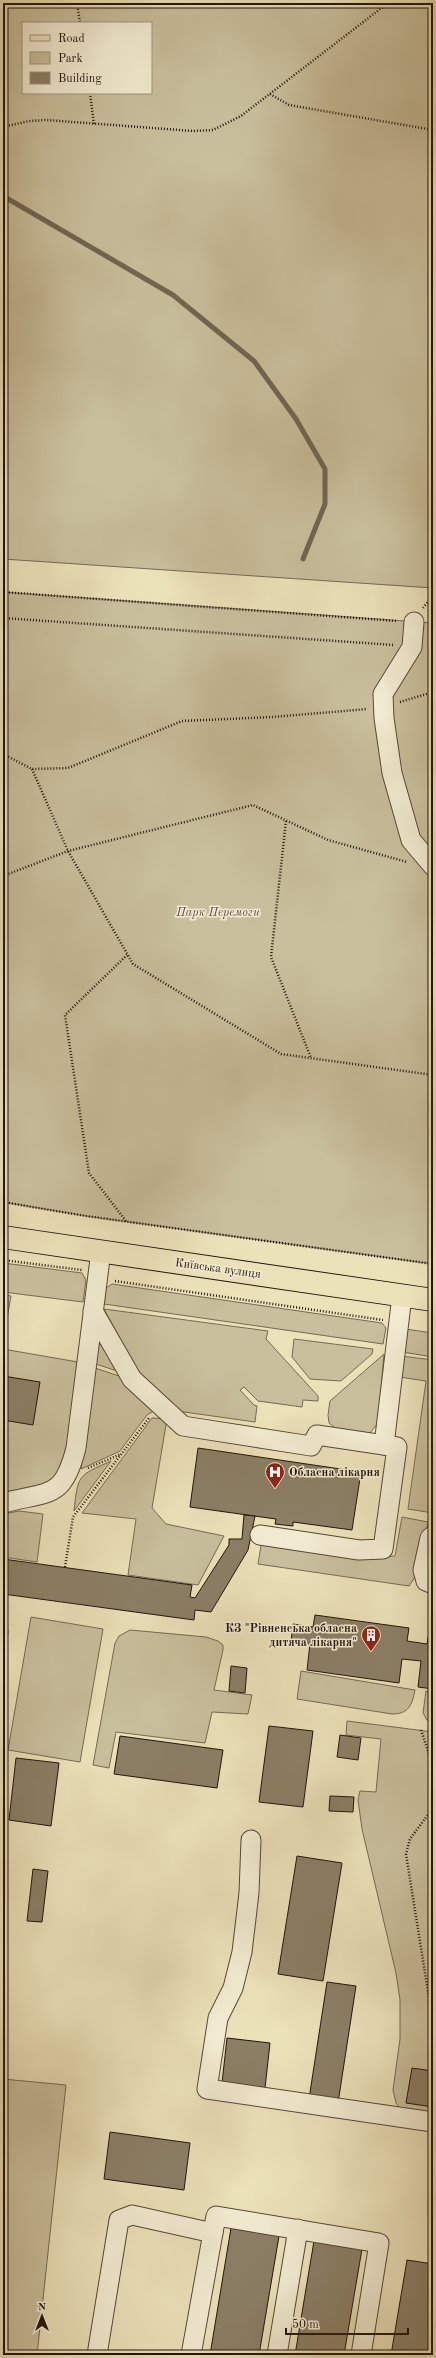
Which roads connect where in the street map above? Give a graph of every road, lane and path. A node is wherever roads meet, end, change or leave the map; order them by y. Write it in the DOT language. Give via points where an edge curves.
graph roads {
  1 [pos="77,3"];
  2 [pos="388,3"];
  3 [pos="80,22"];
  4 [pos="90,94"];
  5 [pos="270,94"];
  6 [pos="94,125"];
  7 [pos="3,127"];
  8 [pos="433,130"];
  9 [pos="3,592"];
  10 [pos="3,618"];
  11 [pos="414,622"];
  12 [pos="412,647"];
  13 [pos="433,692"];
  14 [pos="383,707"];
  15 [pos="3,754"];
  16 [pos="32,769"];
  17 [pos="286,821"];
  18 [pos="68,851"];
  19 [pos="433,866"];
  20 [pos="3,876"];
  21 [pos="127,955"];
  22 [pos="311,1058"];
  23 [pos="433,1075"];
  24 [pos="3,1202"];
  25 [pos="126,1222"];
  26 [pos="3,1237"];
  27 [pos="101,1251"];
  28 [pos="3,1260"];
  29 [pos="433,1264"];
  30 [pos="98,1275"];
  31 [pos="402,1296"];
  32 [pos="433,1300"];
  33 [pos="89,1321"];
  34 [pos="399,1322"];
  35 [pos="170,1414"];
  36 [pos="384,1445"];
  37 [pos="121,1454"];
  38 [pos="66,1477"];
  39 [pos="3,1503"];
  40 [pos="260,1535"];
  41 [pos="433,1536"];
  42 [pos="65,1568"];
  43 [pos="433,1584"];
  44 [pos="421,1730"];
  45 [pos="433,1766"];
  46 [pos="433,1808"];
  47 [pos="251,1840"];
  48 [pos="433,2023"];
  49 [pos="433,2122"];
  50 [pos="298,2229"];
  51 [pos="213,2233"];
  52 [pos="97,2355"];
  53 [pos="191,2355"];
  54 [pos="277,2355"];
  55 [pos="361,2355"];
  1 -- 3 [label="path"];
  2 -- 5 [label="path"];
  4 -- 6 [label="path"];
  5 -- 6 [label="path" via="241,116 213,130"];
  5 -- 8 [label="path" via="289,105"];
  6 -- 7 [label="path" via="46,120"];
  9 -- 11 [label="path"];
  10 -- 12 [label="path"];
  11 -- 12 [label="street"];
  12 -- 14 [label="street" via="383,694"];
  13 -- 14 [label="path"];
  14 -- 16 [label="path" via="273,717 182,721 68,768"];
  14 -- 19 [label="street" via="392,773 411,840"];
  15 -- 16 [label="path"];
  16 -- 18 [label="path"];
  17 -- 18 [label="path" via="253,805"];
  17 -- 19 [label="path" via="328,840 399,861"];
  17 -- 22 [label="path" via="271,958"];
  18 -- 20 [label="path"];
  18 -- 21 [label="path"];
  21 -- 22 [label="path" via="132,964 281,1054"];
  21 -- 25 [label="path" via="65,1015 89,1172"];
  22 -- 23 [label="path"];
  24 -- 25 [label="path"];
  25 -- 29 [label="path"];
  26 -- 27 [label="main road, Київська вулиця"];
  27 -- 30 [label="street"];
  27 -- 31 [label="main road, Київська вулиця"];
  28 -- 30 [label="path" via="90,1271"];
  30 -- 33 [label="street"];
  30 -- 34 [label="path" via="112,1281"];
  31 -- 32 [label="main road, Київська вулиця"];
  31 -- 34 [label="street"];
  33 -- 35 [label="street" via="132,1379"];
  33 -- 38 [label="street" via="76,1448"];
  34 -- 36 [label="street"];
  35 -- 36 [label="street" via="183,1426 311,1446 317,1435"];
  35 -- 37 [label="path" via="151,1415"];
  36 -- 40 [label="street" via="397,1447 383,1549 359,1550"];
  37 -- 38 [label="path"];
  37 -- 42 [label="path" via="74,1517"];
  38 -- 39 [label="street" via="52,1492"];
  41 -- 43 [label="street" via="430,1538 424,1570 426,1580"];
  44 -- 45 [label="path"];
  46 -- 48 [label="path" via="410,1839 406,1854"];
  47 -- 49 [label="street" via="249,1893 242,1952 233,1988 218,2018 207,2089"];
  50 -- 51 [label="street" via="216,2216"];
  50 -- 54 [label="street"];
  50 -- 55 [label="street" via="379,2243"];
  51 -- 52 [label="street" via="132,2215 119,2220"];
  51 -- 53 [label="street"];
}
